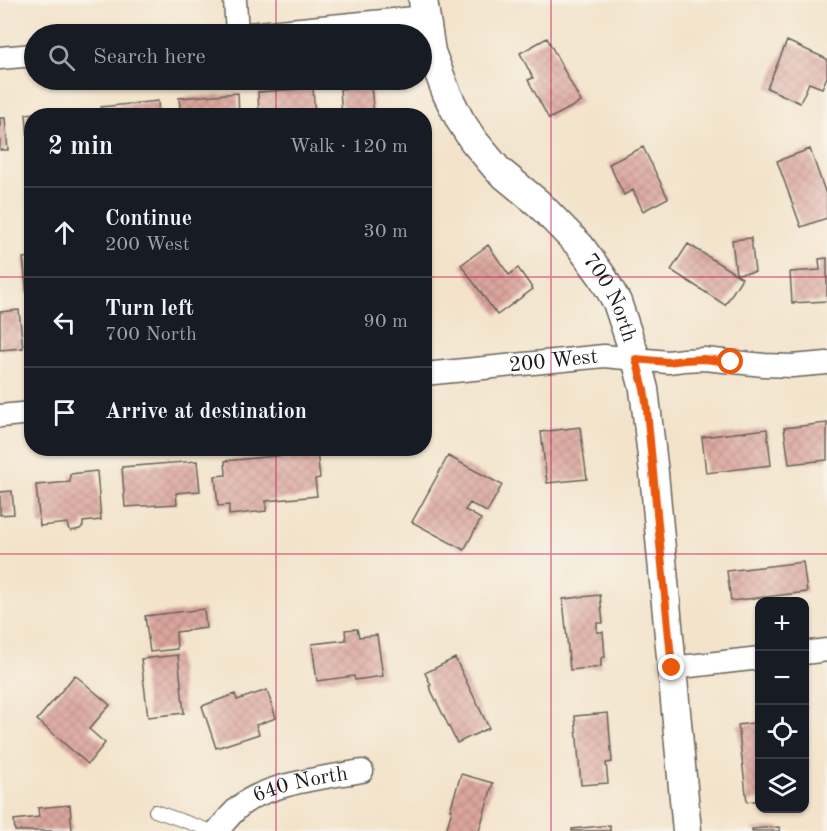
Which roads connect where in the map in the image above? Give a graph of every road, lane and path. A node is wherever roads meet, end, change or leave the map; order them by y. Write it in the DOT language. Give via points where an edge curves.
graph roads {
  1 [pos="235,0"];
  2 [pos="424,9"];
  3 [pos="236,24"];
  4 [pos="318,24"];
  5 [pos="426,24"];
  6 [pos="432,55"];
  7 [pos="24,56"];
  8 [pos="0,58"];
  9 [pos="636,359"];
  10 [pos="827,363"];
  11 [pos="432,373"];
  12 [pos="24,414"];
  13 [pos="0,416"];
  14 [pos="827,650"];
  15 [pos="809,652"];
  16 [pos="755,658"];
  17 [pos="672,668"];
  18 [pos="363,771"];
  19 [pos="155,811"];
  20 [pos="212,831"];
  21 [pos="217,831"];
  22 [pos="687,831"];
  1 -- 3 [label="street"];
  2 -- 4 [label="street"];
  2 -- 5 [label="street, 700 North"];
  6 -- 9 [label="street, 700 North" via="447,94 473,140 498,170 580,246 602,276 617,302"];
  7 -- 8 [label="street"];
  9 -- 10 [label="street, 200 West" via="704,359 792,366"];
  9 -- 11 [label="street, 200 West" via="604,356"];
  9 -- 17 [label="street, 700 North" via="647,410"];
  12 -- 13 [label="street"];
  14 -- 15 [label="street"];
  16 -- 17 [label="street"];
  17 -- 22 [label="street, 700 North"];
  18 -- 21 [label="street, 640 North" via="265,792 240,806"];
  19 -- 20 [label="lane"];
}
